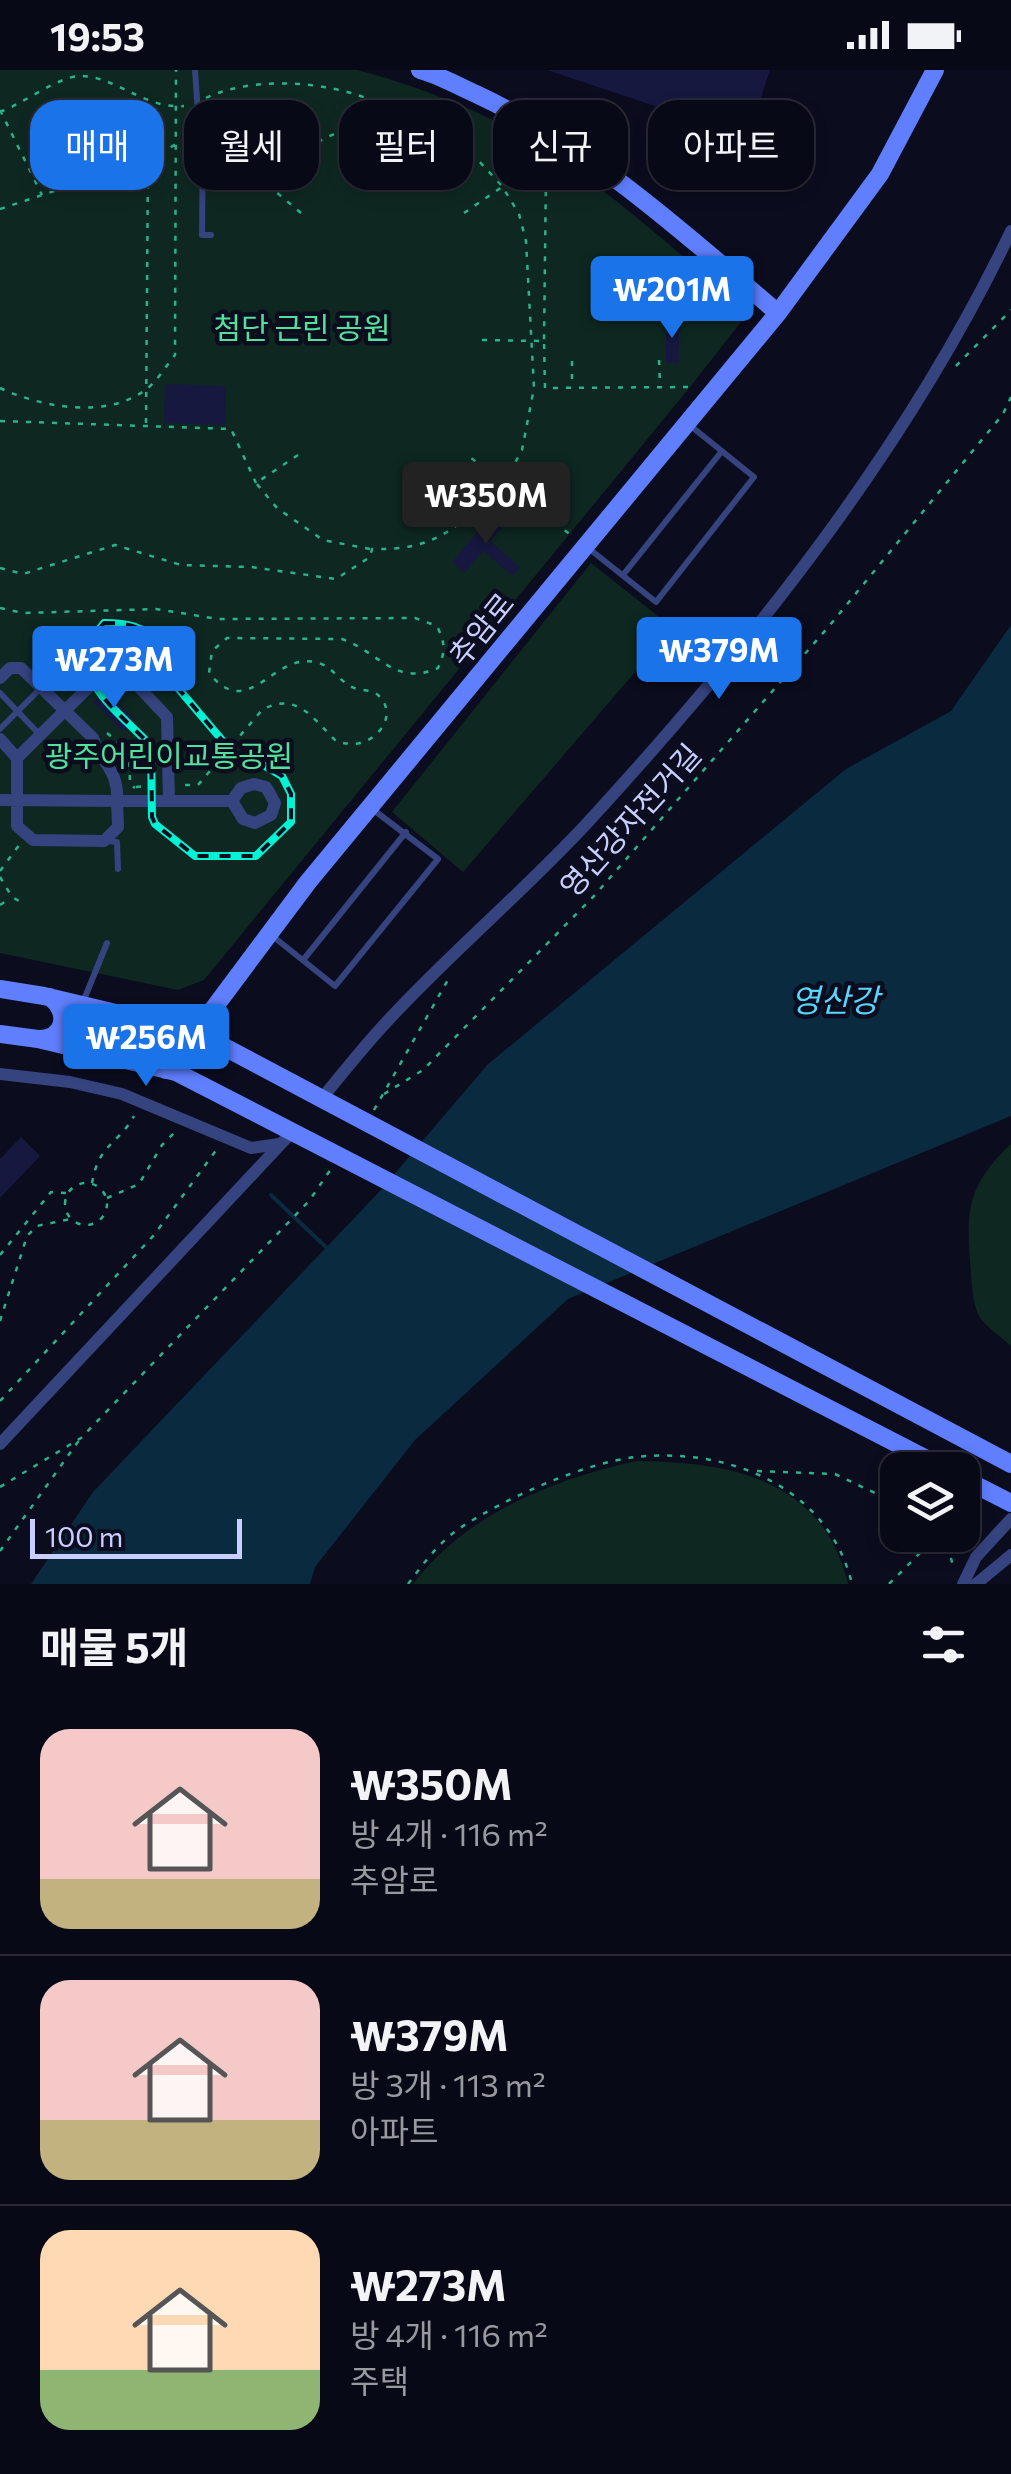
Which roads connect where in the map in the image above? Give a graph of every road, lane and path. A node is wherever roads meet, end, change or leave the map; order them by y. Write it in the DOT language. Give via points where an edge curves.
graph roads {
  1 [pos="176,70"];
  2 [pos="195,70"];
  3 [pos="420,70"];
  4 [pos="936,70"];
  5 [pos="0,110"];
  6 [pos="176,144"];
  7 [pos="164,151"];
  8 [pos="493,176"];
  9 [pos="60,190"];
  10 [pos="148,190"];
  11 [pos="496,190"];
  12 [pos="504,190"];
  13 [pos="546,190"];
  14 [pos="42,196"];
  15 [pos="0,210"];
  16 [pos="301,213"];
  17 [pos="464,213"];
  18 [pos="1011,231"];
  19 [pos="212,234"];
  20 [pos="1011,310"];
  21 [pos="778,313"];
  22 [pos="482,340"];
  23 [pos="532,341"];
  24 [pos="544,341"];
  25 [pos="659,360"];
  26 [pos="572,361"];
  27 [pos="957,364"];
  28 [pos="660,387"];
  29 [pos="690,387"];
  30 [pos="0,388"];
  31 [pos="148,388"];
  32 [pos="572,388"];
  33 [pos="1011,397"];
  34 [pos="1003,414"];
  35 [pos="1011,416"];
  36 [pos="0,421"];
  37 [pos="686,422"];
  38 [pos="146,426"];
  39 [pos="722,451"];
  40 [pos="298,456"];
  41 [pos="467,456"];
  42 [pos="256,482"];
  43 [pos="504,483"];
  44 [pos="580,542"];
  45 [pos="372,550"];
  46 [pos="0,568"];
  47 [pos="623,575"];
  48 [pos="0,608"];
  49 [pos="0,678"];
  50 [pos="41,688"];
  51 [pos="0,693"];
  52 [pos="17,711"];
  53 [pos="64,711"];
  54 [pos="0,729"];
  55 [pos="40,735"];
  56 [pos="0,739"];
  57 [pos="17,758"];
  58 [pos="169,785"];
  59 [pos="136,789"];
  60 [pos="0,800"];
  61 [pos="17,800"];
  62 [pos="118,800"];
  63 [pos="169,800"];
  64 [pos="232,801"];
  65 [pos="372,808"];
  66 [pos="406,832"];
  67 [pos="32,840"];
  68 [pos="104,841"];
  69 [pos="118,869"];
  70 [pos="0,874"];
  71 [pos="12,897"];
  72 [pos="20,902"];
  73 [pos="0,905"];
  74 [pos="269,933"];
  75 [pos="107,943"];
  76 [pos="304,959"];
  77 [pos="452,972"];
  78 [pos="0,989"];
  79 [pos="44,996"];
  80 [pos="82,1005"];
  81 [pos="196,1032"];
  82 [pos="0,1034"];
  83 [pos="38,1039"];
  84 [pos="166,1070"];
  85 [pos="0,1074"];
  86 [pos="384,1094"];
  87 [pos="139,1100"];
  88 [pos="329,1101"];
  89 [pos="374,1110"];
  90 [pos="189,1122"];
  91 [pos="223,1136"];
  92 [pos="286,1137"];
  93 [pos="330,1170"];
  94 [pos="92,1184"];
  95 [pos="68,1193"];
  96 [pos="106,1198"];
  97 [pos="70,1219"];
  98 [pos="0,1255"];
  99 [pos="0,1321"];
  100 [pos="0,1402"];
  101 [pos="81,1438"];
  102 [pos="0,1444"];
  103 [pos="912,1452"];
  104 [pos="1011,1464"];
  105 [pos="755,1471"];
  106 [pos="980,1487"];
  107 [pos="0,1488"];
  108 [pos="880,1495"];
  109 [pos="1011,1502"];
  110 [pos="1011,1519"];
  111 [pos="0,1551"];
  112 [pos="920,1552"];
  113 [pos="948,1552"];
  114 [pos="1011,1555"];
  115 [pos="959,1583"];
  116 [pos="408,1584"];
  117 [pos="852,1584"];
  118 [pos="889,1584"];
  119 [pos="976,1584"];
  1 -- 6 [label="path"];
  2 -- 19 [label="lane" via="203,131 202,234"];
  3 -- 21 [label="main road" via="524,116 584,154"];
  4 -- 21 [label="main road, 추암로" via="880,174"];
  5 -- 14 [label="path"];
  6 -- 7 [label="path"];
  6 -- 31 [label="path" via="175,355"];
  8 -- 16 [label="path" via="477,159 400,116 392,125 358,124 331,133 263,181"];
  9 -- 14 [label="path"];
  10 -- 31 [label="path"];
  11 -- 17 [label="path"];
  12 -- 23 [label="path" via="526,241"];
  13 -- 24 [label="path"];
  14 -- 15 [label="path"];
  18 -- 88 [label="street" via="916,405 782,596 589,821 382,1026"];
  20 -- 27 [label="path"];
  21 -- 37 [label="main road, 추암로"];
  22 -- 23 [label="path"];
  23 -- 24 [label="path"];
  23 -- 43 [label="path" via="530,412 522,450"];
  24 -- 32 [label="path" via="545,388"];
  25 -- 28 [label="path"];
  26 -- 32 [label="path"];
  28 -- 29 [label="path"];
  28 -- 32 [label="path"];
  30 -- 31 [label="path" via="57,405 104,408"];
  31 -- 38 [label="path"];
  33 -- 34 [label="path, 영산강자전거길"];
  34 -- 35 [label="path"];
  34 -- 86 [label="path, 영산강자전거길" via="594,896 423,1070"];
  36 -- 38 [label="path"];
  37 -- 39 [label="lane"];
  37 -- 44 [label="main road, 추암로"];
  38 -- 42 [label="path" via="231,430"];
  39 -- 47 [label="lane"];
  39 -- 47 [label="lane" via="754,478 656,602"];
  40 -- 42 [label="path"];
  41 -- 43 [label="path"];
  42 -- 45 [label="path" via="278,508 322,540"];
  43 -- 44 [label="path"];
  43 -- 45 [label="path" via="428,544"];
  44 -- 47 [label="lane"];
  44 -- 65 [label="main road, 추암로"];
  45 -- 46 [label="path" via="336,578 181,565 115,545 23,574"];
  48 -- 58 [label="path" via="156,609 218,619 415,618 437,626 444,655 438,668 416,675 342,639 227,638 212,651 209,673 225,690 246,690 292,664 316,662 348,686 380,697 386,724 362,742 337,742 307,710 272,704 198,784"];
  49 -- 50 [label="street" via="21,668"];
  50 -- 52 [label="lane"];
  50 -- 53 [label="street"];
  51 -- 52 [label="lane"];
  52 -- 54 [label="lane"];
  52 -- 55 [label="lane"];
  53 -- 55 [label="street"];
  53 -- 58 [label="street" via="109,667 120,667 167,717"];
  53 -- 62 [label="street" via="94,738 119,779"];
  55 -- 57 [label="street"];
  56 -- 57 [label="street"];
  57 -- 61 [label="street"];
  58 -- 59 [label="path"];
  58 -- 63 [label="street"];
  60 -- 61 [label="street"];
  61 -- 62 [label="street"];
  61 -- 67 [label="street" via="17,826"];
  62 -- 63 [label="street"];
  62 -- 68 [label="street" via="118,827"];
  63 -- 64 [label="street"];
  65 -- 66 [label="lane"];
  65 -- 74 [label="main road, 추암로"];
  66 -- 76 [label="lane"];
  66 -- 76 [label="lane" via="438,859 335,986"];
  67 -- 68 [label="street"];
  67 -- 70 [label="path" via="19,845"];
  68 -- 69 [label="lane" via="117,842"];
  70 -- 71 [label="path"];
  71 -- 72 [label="path"];
  71 -- 73 [label="path"];
  74 -- 76 [label="lane"];
  74 -- 81 [label="main road, 추암로"];
  75 -- 80 [label="lane"];
  77 -- 86 [label="path, 영산강자전거길"];
  78 -- 79 [label="main road"];
  79 -- 80 [label="main road"];
  79 -- 83 [label="main road" via="61,1007 64,1021 52,1038"];
  80 -- 81 [label="main road"];
  81 -- 84 [label="main road, 추암로" via="183,1059"];
  81 -- 88 [label="main road"];
  82 -- 83 [label="main road"];
  83 -- 84 [label="main road"];
  84 -- 92 [label="main road"];
  85 -- 87 [label="street" via="70,1082"];
  86 -- 89 [label="path, 영산강자전거길"];
  87 -- 90 [label="street"];
  87 -- 94 [label="path" via="125,1131 96,1162"];
  88 -- 104 [label="main road"];
  90 -- 91 [label="street"];
  90 -- 96 [label="path" via="162,1144 139,1184"];
  91 -- 92 [label="street" via="251,1148"];
  91 -- 100 [label="path" via="154,1234"];
  92 -- 102 [label="street"];
  92 -- 103 [label="main road"];
  93 -- 101 [label="path"];
  94 -- 95 [label="path"];
  94 -- 96 [label="path"];
  95 -- 97 [label="path"];
  95 -- 98 [label="path" via="51,1192"];
  96 -- 97 [label="path" via="106,1212 96,1223"];
  97 -- 99 [label="path" via="37,1226 27,1236"];
  101 -- 107 [label="path"];
  101 -- 111 [label="path"];
  105 -- 108 [label="path" via="835,1474"];
  105 -- 116 [label="path" via="699,1458 636,1457 579,1470 460,1529"];
  105 -- 117 [label="path" via="793,1492 816,1516"];
  106 -- 109 [label="main road"];
  110 -- 115 [label="street"];
  112 -- 118 [label="path"];
  113 -- 115 [label="path"];
  114 -- 119 [label="street"];
}
